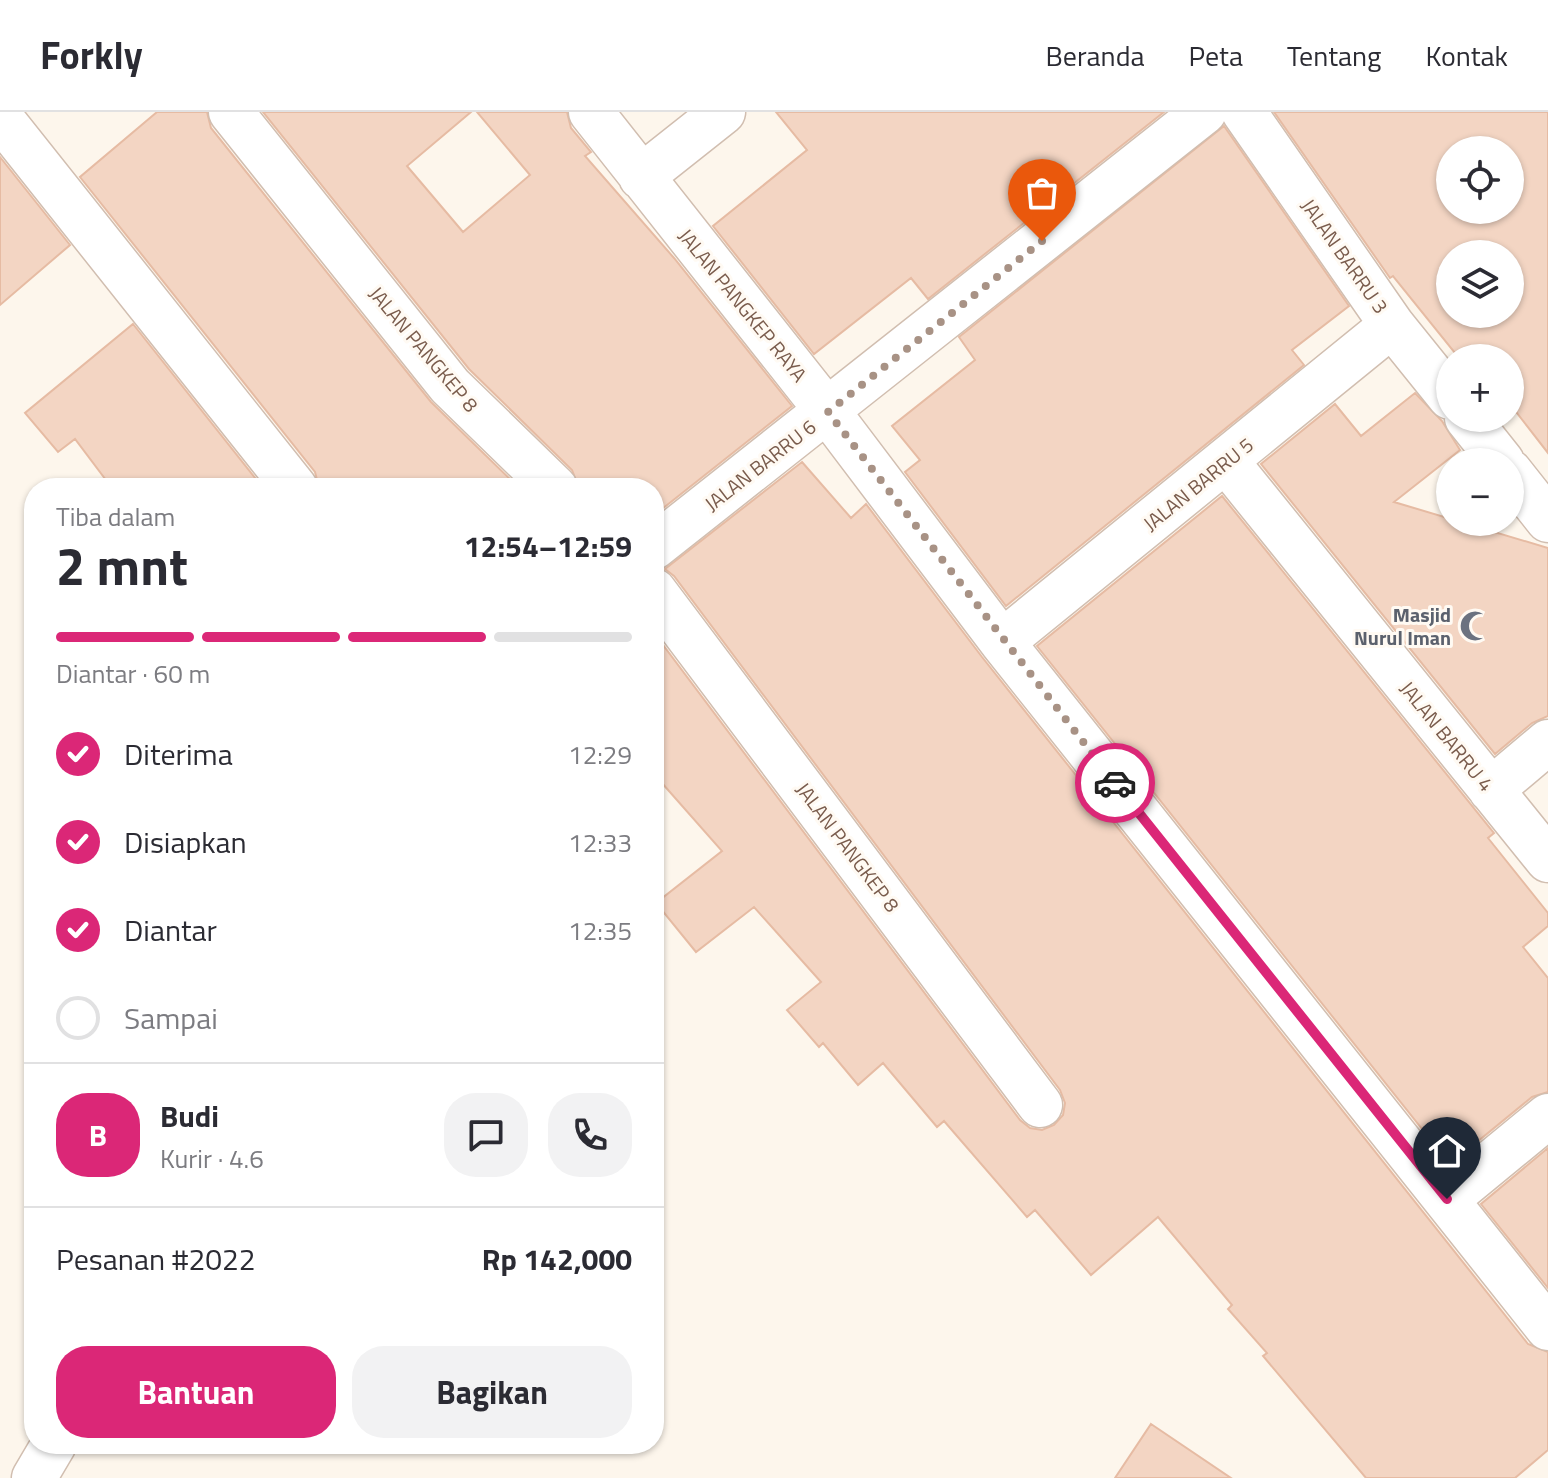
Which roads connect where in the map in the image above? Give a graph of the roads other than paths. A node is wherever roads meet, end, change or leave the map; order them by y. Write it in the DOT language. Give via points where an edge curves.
graph roads {
  1 [pos="231,112"];
  2 [pos="591,112"];
  3 [pos="723,112"];
  4 [pos="1204,112"];
  5 [pos="1244,112"];
  6 [pos="0,117"];
  7 [pos="641,177"];
  8 [pos="1392,325"];
  9 [pos="1436,380"];
  10 [pos="828,412"];
  11 [pos="1478,432"];
  12 [pos="1491,448"];
  13 [pos="1226,461"];
  14 [pos="287,478"];
  15 [pos="545,478"];
  16 [pos="1524,490"];
  17 [pos="1548,520"];
  18 [pos="664,539"];
  19 [pos="664,604"];
  20 [pos="1002,642"];
  21 [pos="1548,742"];
  22 [pos="1491,790"];
  23 [pos="1548,860"];
  24 [pos="1040,1105"];
  25 [pos="1548,1116"];
  26 [pos="1447,1199"];
  27 [pos="1548,1328"];
  28 [pos="48,1454"];
  29 [pos="34,1478"];
  1 -- 15 [label="street, JALAN PANGKEP 8" via="450,386"];
  2 -- 7 [label="street, JALAN PANGKEP RAYA"];
  3 -- 7 [label="street"];
  4 -- 10 [label="street, JALAN BARRU 6"];
  5 -- 8 [label="street, JALAN BARRU 3"];
  6 -- 14 [label="street"];
  7 -- 10 [label="street, JALAN PANGKEP RAYA"];
  8 -- 9 [label="street, JALAN BARRU 3"];
  8 -- 13 [label="street, JALAN BARRU 5"];
  10 -- 18 [label="street, JALAN BARRU 6"];
  10 -- 20 [label="street, JALAN PANGKEP RAYA"];
  11 -- 12 [label="street"];
  13 -- 20 [label="street, JALAN BARRU 5"];
  13 -- 22 [label="street, JALAN BARRU 4"];
  16 -- 17 [label="street"];
  19 -- 24 [label="street, JALAN PANGKEP 8"];
  20 -- 26 [label="street, JALAN PANGKEP RAYA"];
  21 -- 22 [label="street"];
  22 -- 23 [label="street, JALAN BARRU 4"];
  25 -- 26 [label="street"];
  26 -- 27 [label="street, JALAN PANGKEP RAYA"];
  28 -- 29 [label="street"];
}
